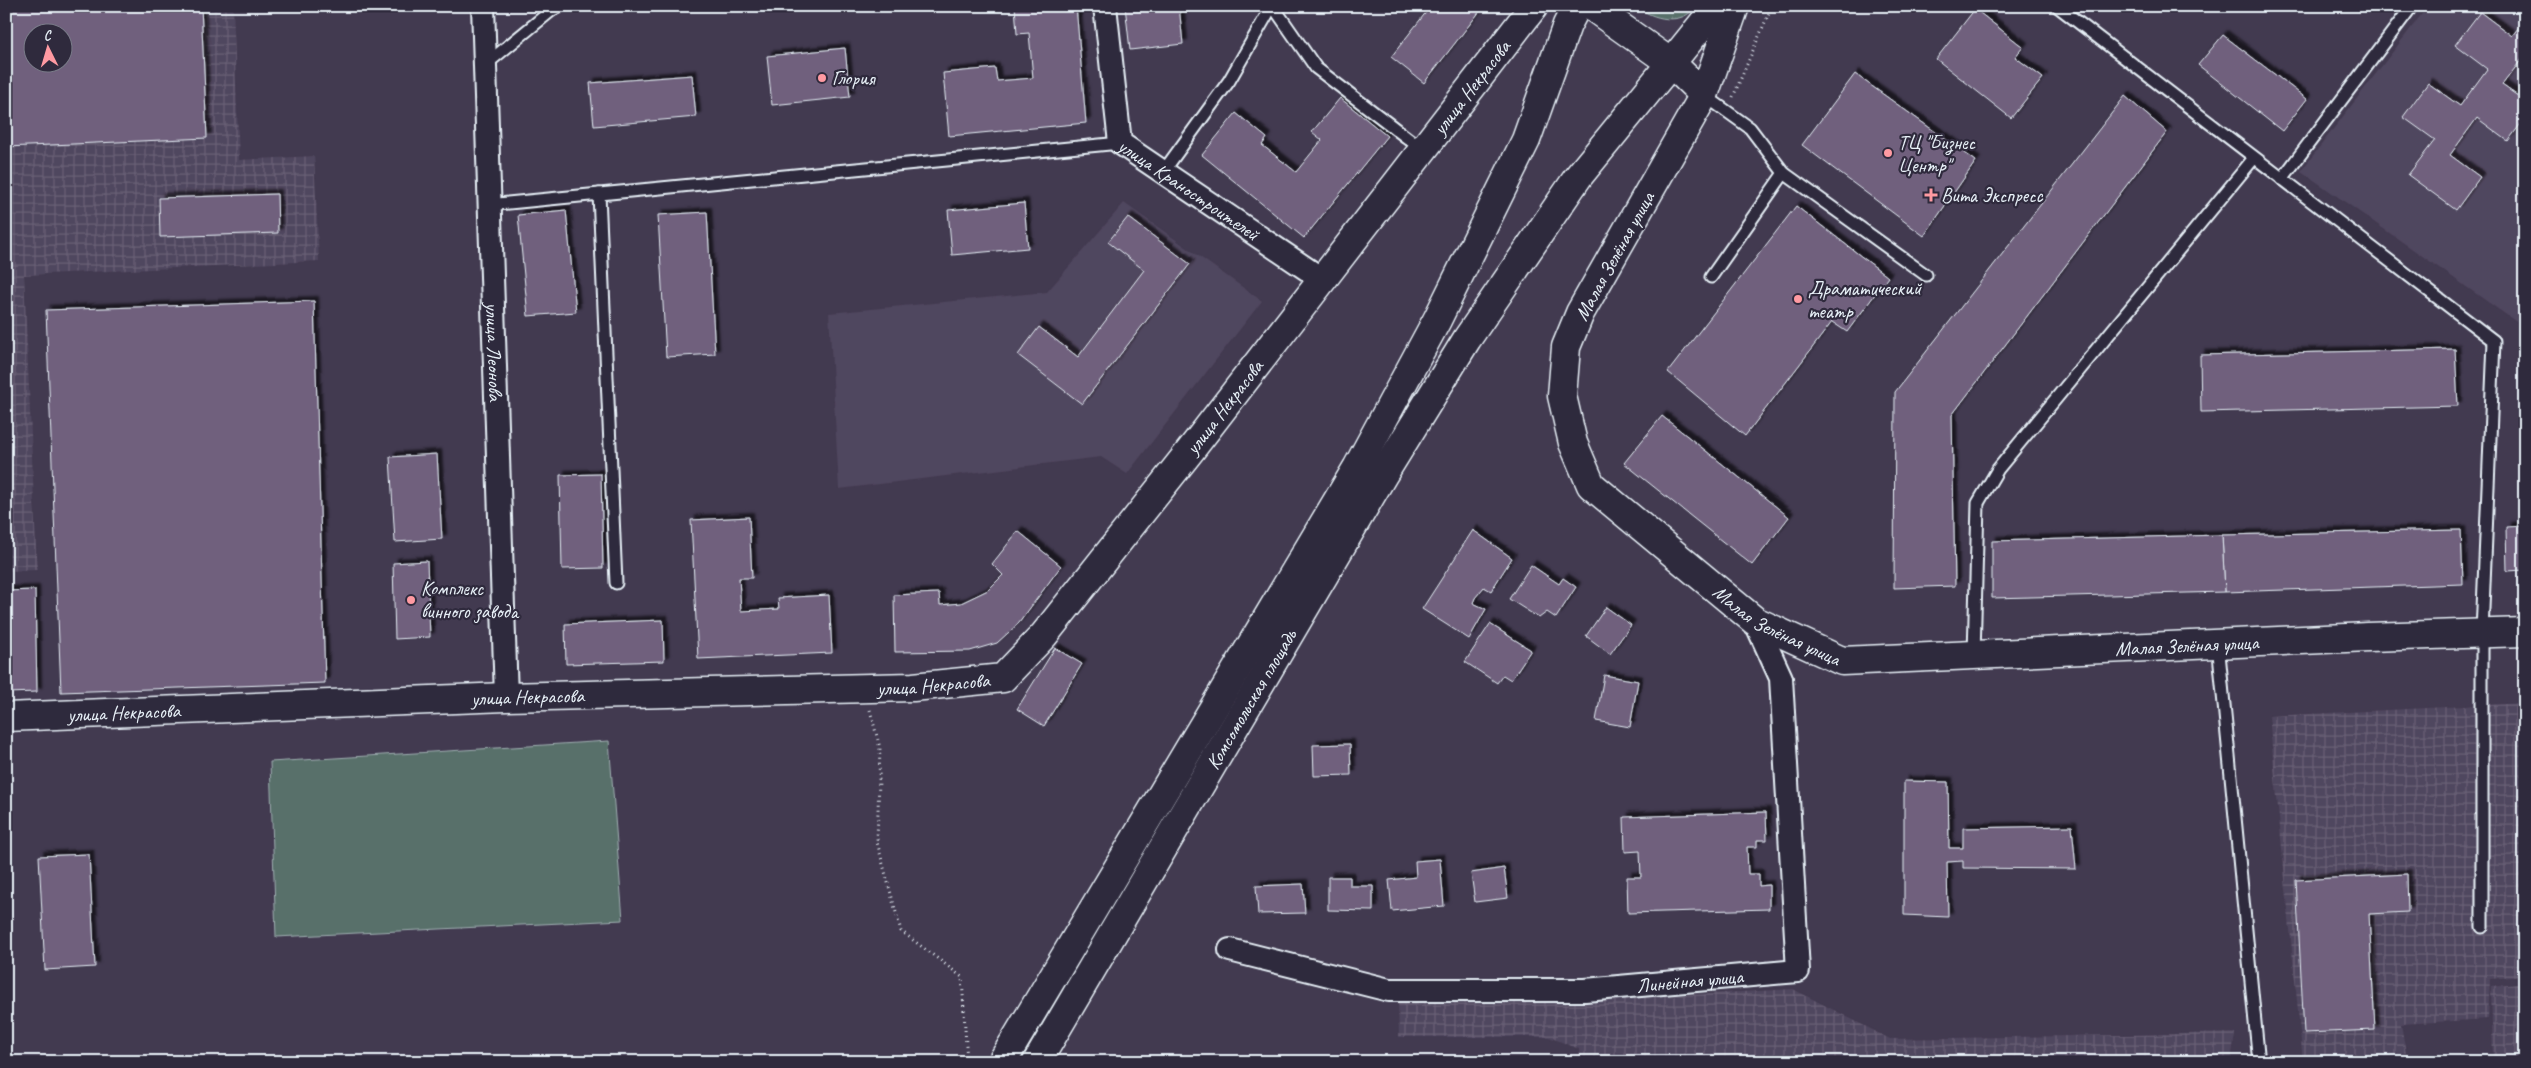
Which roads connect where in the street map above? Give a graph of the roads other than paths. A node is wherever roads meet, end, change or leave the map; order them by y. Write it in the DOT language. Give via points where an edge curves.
graph roads {
  1 [pos="483,6"];
  2 [pos="540,6"];
  3 [pos="560,6"];
  4 [pos="1105,6"];
  5 [pos="1273,6"];
  6 [pos="1534,6"];
  7 [pos="1577,6"];
  8 [pos="1591,6"];
  9 [pos="1717,6"];
  10 [pos="1734,6"];
  11 [pos="2057,6"];
  12 [pos="2412,6"];
  13 [pos="541,19"];
  14 [pos="1671,63"];
  15 [pos="484,65"];
  16 [pos="1704,95"];
  17 [pos="1120,143"];
  18 [pos="1423,150"];
  19 [pos="2254,158"];
  20 [pos="1163,172"];
  21 [pos="1784,173"];
  22 [pos="2282,179"];
  23 [pos="599,194"];
  24 [pos="488,205"];
  25 [pos="1926,275"];
  26 [pos="1712,277"];
  27 [pos="1323,280"];
  28 [pos="616,583"];
  29 [pos="1755,622"];
  30 [pos="2525,632"];
  31 [pos="2482,633"];
  32 [pos="2218,643"];
  33 [pos="1974,655"];
  34 [pos="506,698"];
  35 [pos="6,717"];
  36 [pos="2482,927"];
  37 [pos="1230,950"];
  38 [pos="2258,1053"];
  39 [pos="1002,1062"];
  40 [pos="1037,1062"];
  1 -- 15 [label="street, улица Леонова"];
  2 -- 13 [label="lane"];
  3 -- 13 [label="lane"];
  4 -- 17 [label="street, улица Краностроителей"];
  5 -- 18 [label="lane" via="1316,68"];
  5 -- 20 [label="lane" via="1229,81"];
  6 -- 18 [label="street, улица Некрасова"];
  7 -- 39 [label="street" via="1567,24 1526,140 1432,329 1357,468"];
  8 -- 14 [label="street"];
  9 -- 14 [label="street"];
  10 -- 16 [label="street, Малая Зелёная улица"];
  11 -- 19 [label="lane"];
  12 -- 22 [label="lane"];
  13 -- 15 [label="lane"];
  14 -- 16 [label="street"];
  14 -- 40 [label="street, Комсомольская площадь" via="1578,177 1467,339 1372,492"];
  15 -- 24 [label="street, улица Леонова"];
  16 -- 21 [label="lane" via="1750,128"];
  16 -- 29 [label="street, Малая Зелёная улица" via="1580,313 1566,347 1562,396 1573,443 1592,485"];
  17 -- 20 [label="street, улица Краностроителей"];
  17 -- 23 [label="lane"];
  18 -- 27 [label="street, улица Некрасова"];
  19 -- 22 [label="lane"];
  19 -- 33 [label="lane" via="1998,469 1978,503"];
  20 -- 27 [label="street, улица Краностроителей"];
  21 -- 25 [label="lane"];
  21 -- 26 [label="lane"];
  22 -- 31 [label="lane" via="2494,341"];
  23 -- 24 [label="lane"];
  23 -- 28 [label="lane"];
  24 -- 34 [label="street, улица Леонова"];
  27 -- 34 [label="street, улица Некрасова" via="1044,635 1002,678 964,684"];
  29 -- 33 [label="street, Малая Зелёная улица" via="1842,661"];
  29 -- 37 [label="street, Линейная улица" via="1780,678 1798,971 1585,990 1389,990"];
  30 -- 31 [label="street, Малая Зелёная улица"];
  31 -- 32 [label="street, Малая Зелёная улица"];
  31 -- 36 [label="lane"];
  32 -- 33 [label="street, Малая Зелёная улица"];
  32 -- 38 [label="lane"];
  34 -- 35 [label="street, улица Некрасова"];
}
